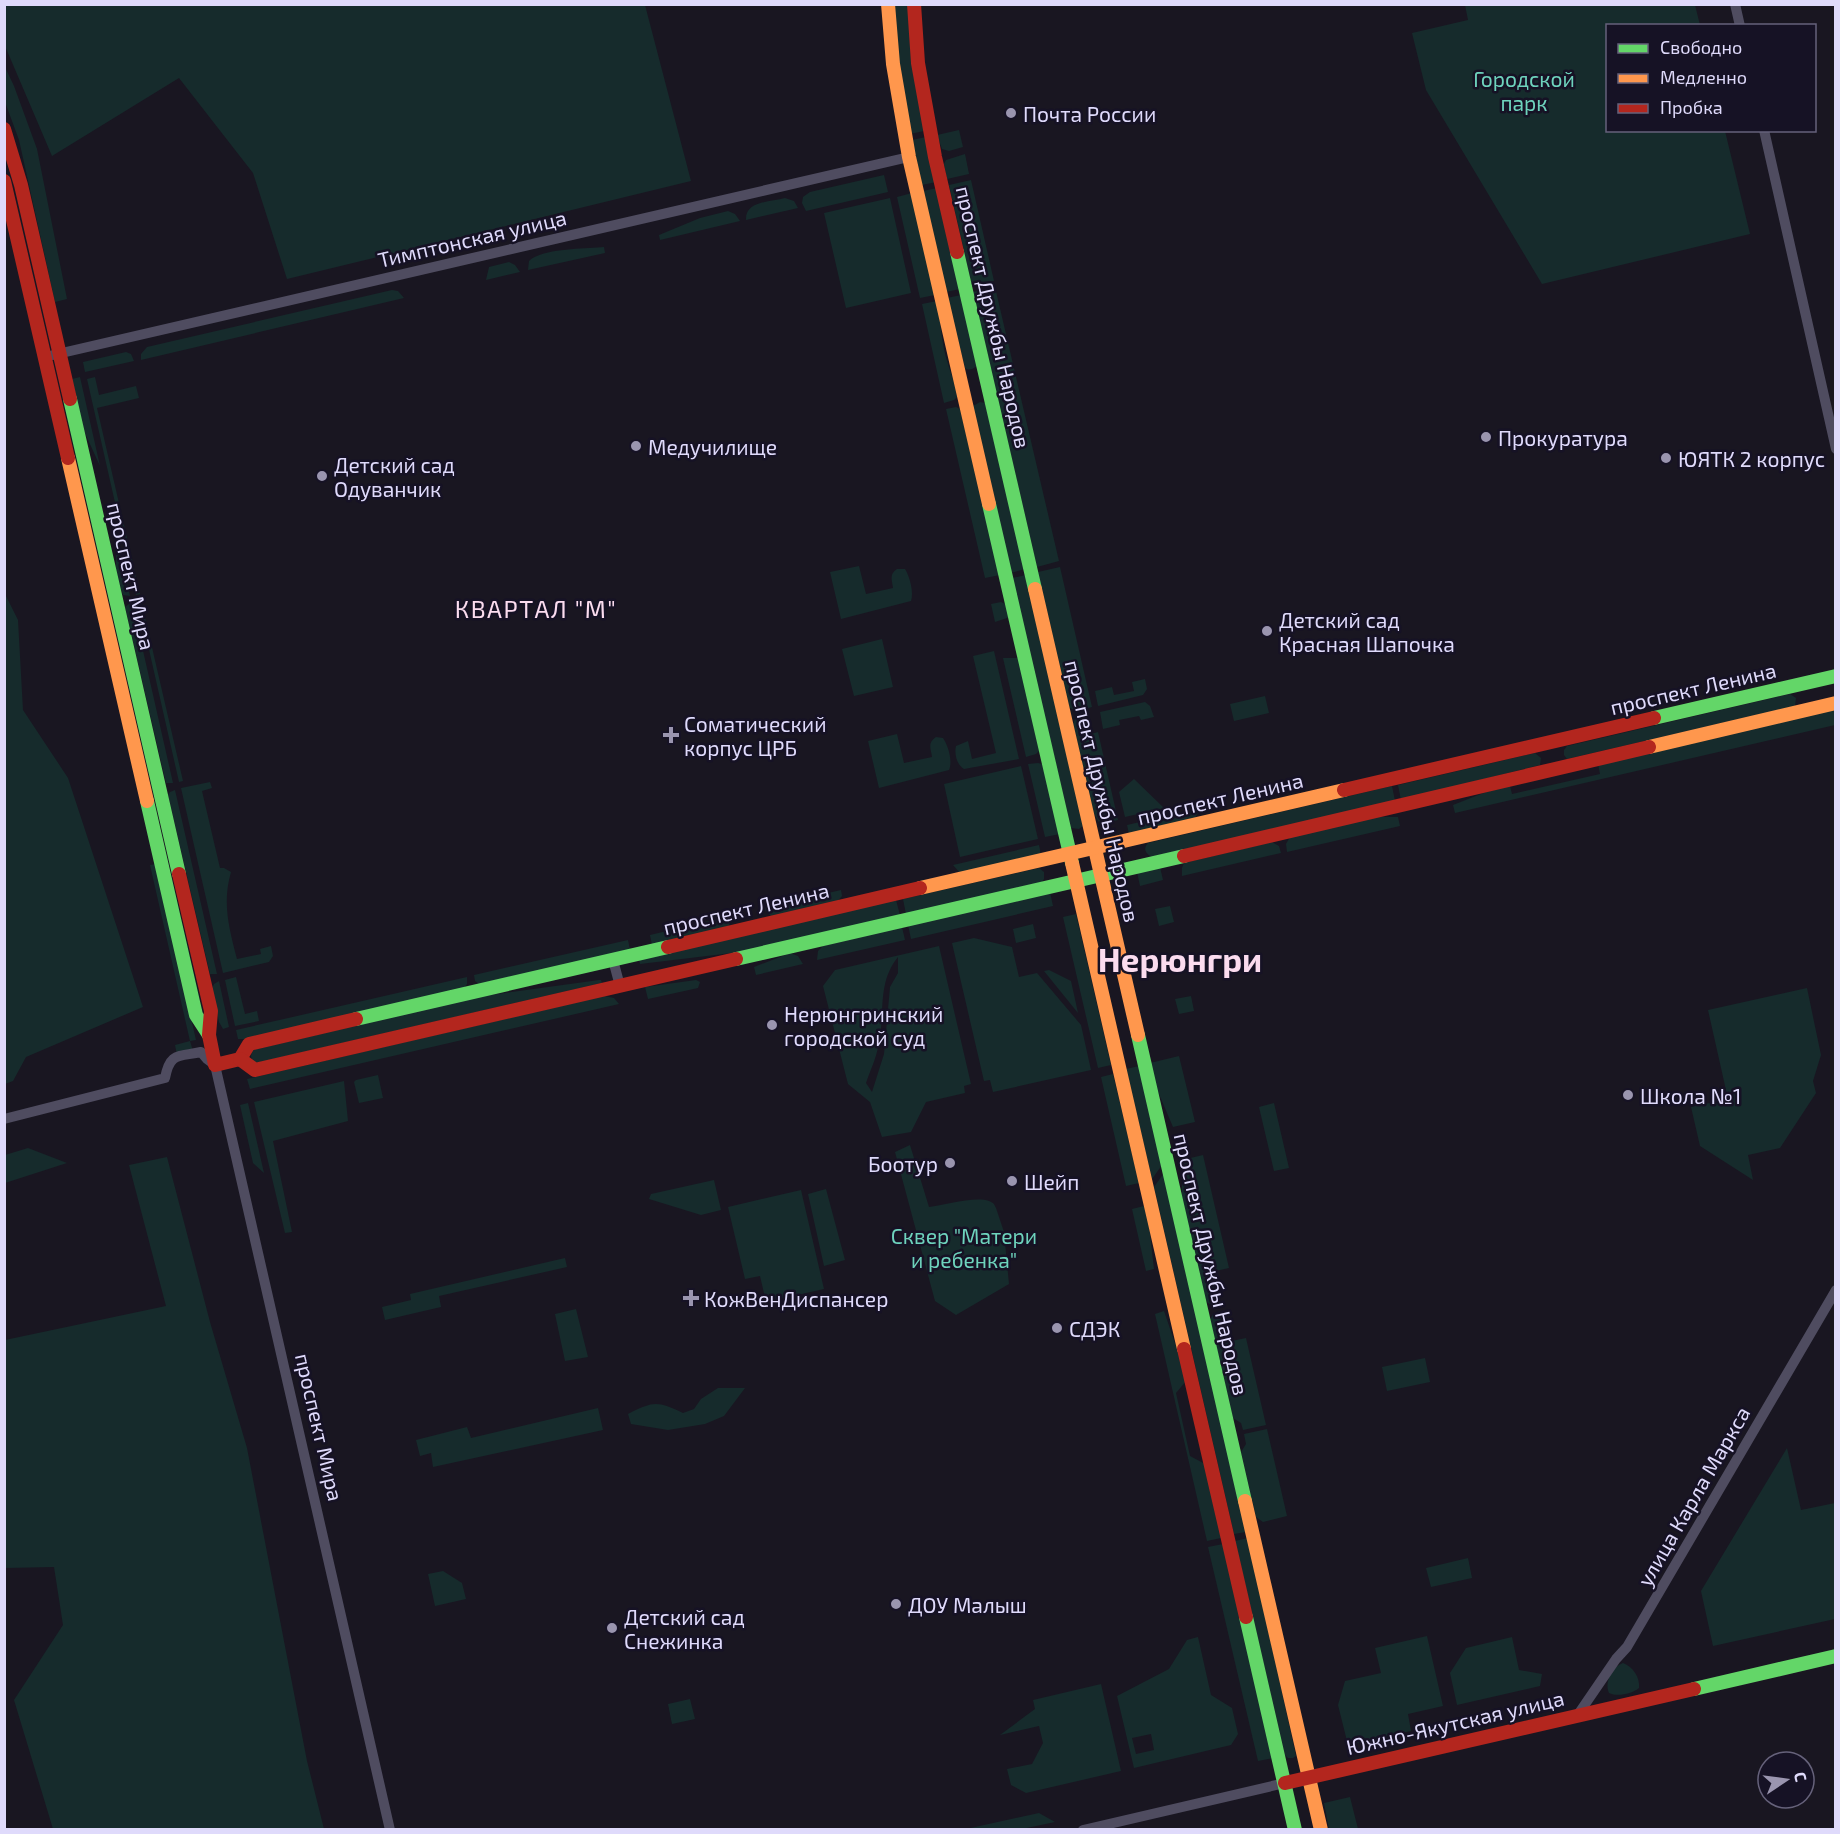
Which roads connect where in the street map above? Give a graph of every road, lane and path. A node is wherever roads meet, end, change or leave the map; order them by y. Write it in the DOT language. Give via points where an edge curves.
graph roads {
  1 [pos="888,4"];
  2 [pos="914,4"];
  3 [pos="1736,4"];
  4 [pos="1740,24"];
  5 [pos="4,129"];
  6 [pos="1764,132"];
  7 [pos="909,157"];
  8 [pos="4,181"];
  9 [pos="59,354"];
  10 [pos="44,357"];
  11 [pos="1836,449"];
  12 [pos="1836,676"];
  13 [pos="1836,704"];
  14 [pos="1095,849"];
  15 [pos="1070,855"];
  16 [pos="1101,875"];
  17 [pos="1076,881"];
  18 [pos="614,960"];
  19 [pos="620,986"];
  20 [pos="209,1035"];
  21 [pos="240,1059"];
  22 [pos="215,1065"];
  23 [pos="4,1119"];
  24 [pos="1836,1290"];
  25 [pos="1836,1656"];
  26 [pos="1576,1716"];
  27 [pos="1309,1778"];
  28 [pos="1285,1783"];
  29 [pos="390,1830"];
  30 [pos="1083,1830"];
  31 [pos="1295,1830"];
  32 [pos="1321,1830"];
  1 -- 7 [label="street" via="893,64"];
  2 -- 14 [label="street, проспект Дружбы Народов" via="918,63 932,141"];
  3 -- 4 [label="street"];
  5 -- 9 [label="street, проспект Мира" via="21,185"];
  6 -- 11 [label="street"];
  7 -- 9 [label="street, Тимптонская улица"];
  7 -- 15 [label="street"];
  8 -- 10 [label="street, проспект Мира"];
  9 -- 10 [label="street, Тимптонская улица"];
  9 -- 20 [label="street, проспект Мира" via="211,1011"];
  10 -- 20 [label="street, проспект Мира" via="196,1015"];
  12 -- 14 [label="street, проспект Ленина"];
  13 -- 16 [label="street"];
  14 -- 15 [label="street, проспект Ленина"];
  14 -- 16 [label="street, проспект Дружбы Народов"];
  15 -- 17 [label="street"];
  15 -- 18 [label="street, проспект Ленина"];
  16 -- 17 [label="street"];
  16 -- 27 [label="street, проспект Дружбы Народов"];
  17 -- 19 [label="street"];
  17 -- 28 [label="street"];
  18 -- 19 [label="street"];
  18 -- 21 [label="street, проспект Ленина" via="249,1044"];
  19 -- 21 [label="street" via="255,1070"];
  20 -- 22 [label="street, проспект Мира"];
  21 -- 22 [label="street, проспект Ленина"];
  22 -- 23 [label="street" via="201,1052 173,1058 165,1078"];
  22 -- 29 [label="street, проспект Мира"];
  24 -- 26 [label="street, улица Карла Маркса" via="1627,1647"];
  25 -- 26 [label="street, Южно-Якутская улица"];
  26 -- 27 [label="street, Южно-Якутская улица"];
  27 -- 28 [label="street, Южно-Якутская улица"];
  27 -- 32 [label="street, проспект Дружбы Народов"];
  28 -- 30 [label="street, Южно-Якутская улица"];
  28 -- 31 [label="street"];
}
